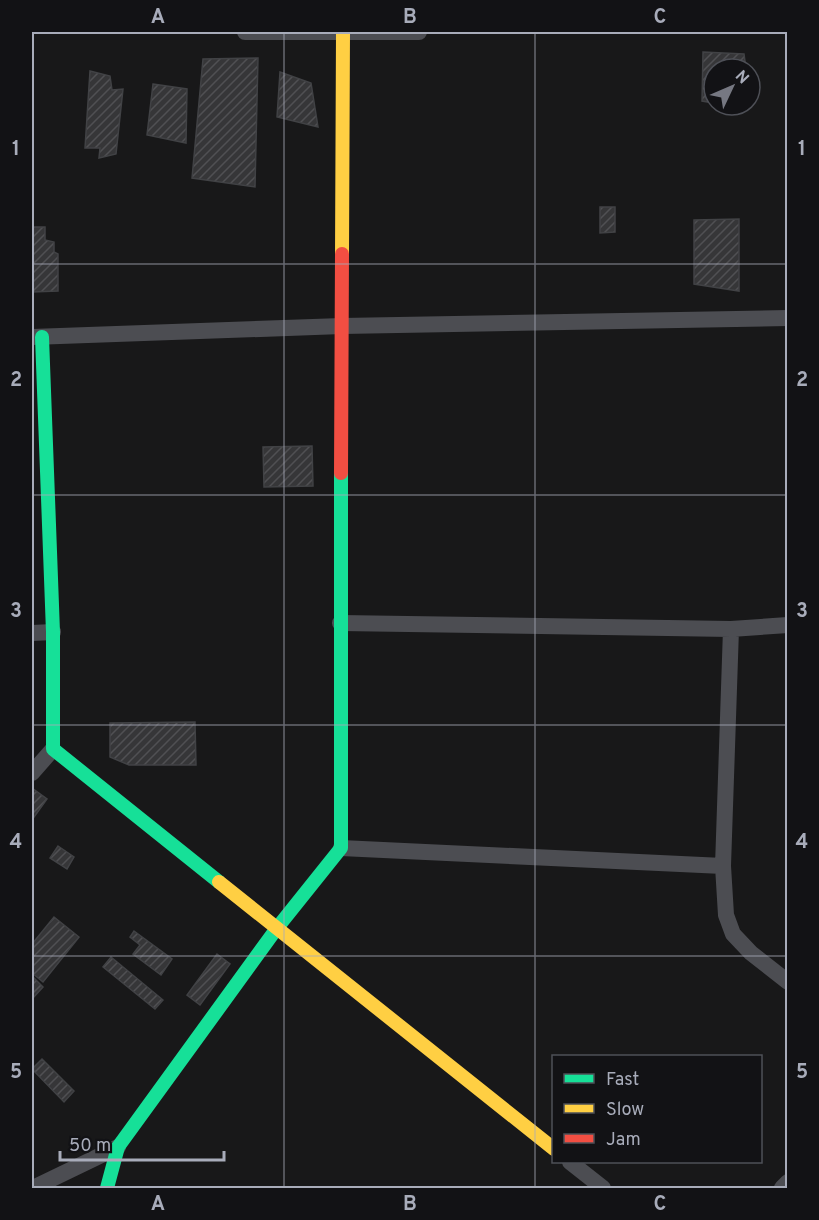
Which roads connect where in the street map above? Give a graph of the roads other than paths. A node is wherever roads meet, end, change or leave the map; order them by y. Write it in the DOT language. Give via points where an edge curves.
graph roads {
  1 [pos="245,32"];
  2 [pos="343,32"];
  3 [pos="419,32"];
  4 [pos="788,318"];
  5 [pos="342,326"];
  6 [pos="37,337"];
  7 [pos="340,623"];
  8 [pos="788,625"];
  9 [pos="731,629"];
  10 [pos="53,632"];
  11 [pos="32,633"];
  12 [pos="54,749"];
  13 [pos="32,773"];
  14 [pos="341,848"];
  15 [pos="723,866"];
  16 [pos="277,928"];
  17 [pos="788,982"];
  18 [pos="118,1147"];
  19 [pos="552,1147"];
  20 [pos="572,1163"];
  21 [pos="788,1182"];
  22 [pos="33,1188"];
  23 [pos="107,1188"];
  24 [pos="603,1188"];
  25 [pos="782,1188"];
  1 -- 2 [label="street"];
  2 -- 3 [label="street"];
  2 -- 5 [label="street"];
  4 -- 5 [label="street"];
  5 -- 6 [label="street"];
  5 -- 7 [label="street"];
  6 -- 10 [label="street"];
  7 -- 9 [label="street"];
  7 -- 14 [label="street"];
  8 -- 9 [label="street"];
  9 -- 15 [label="street"];
  10 -- 11 [label="street"];
  10 -- 12 [label="street"];
  12 -- 13 [label="street"];
  12 -- 16 [label="street"];
  14 -- 15 [label="street"];
  14 -- 16 [label="street"];
  15 -- 17 [label="street" via="726,915 733,934"];
  16 -- 18 [label="street"];
  16 -- 19 [label="street"];
  18 -- 22 [label="street"];
  18 -- 23 [label="street"];
  20 -- 24 [label="street"];
  21 -- 25 [label="street"];
}
